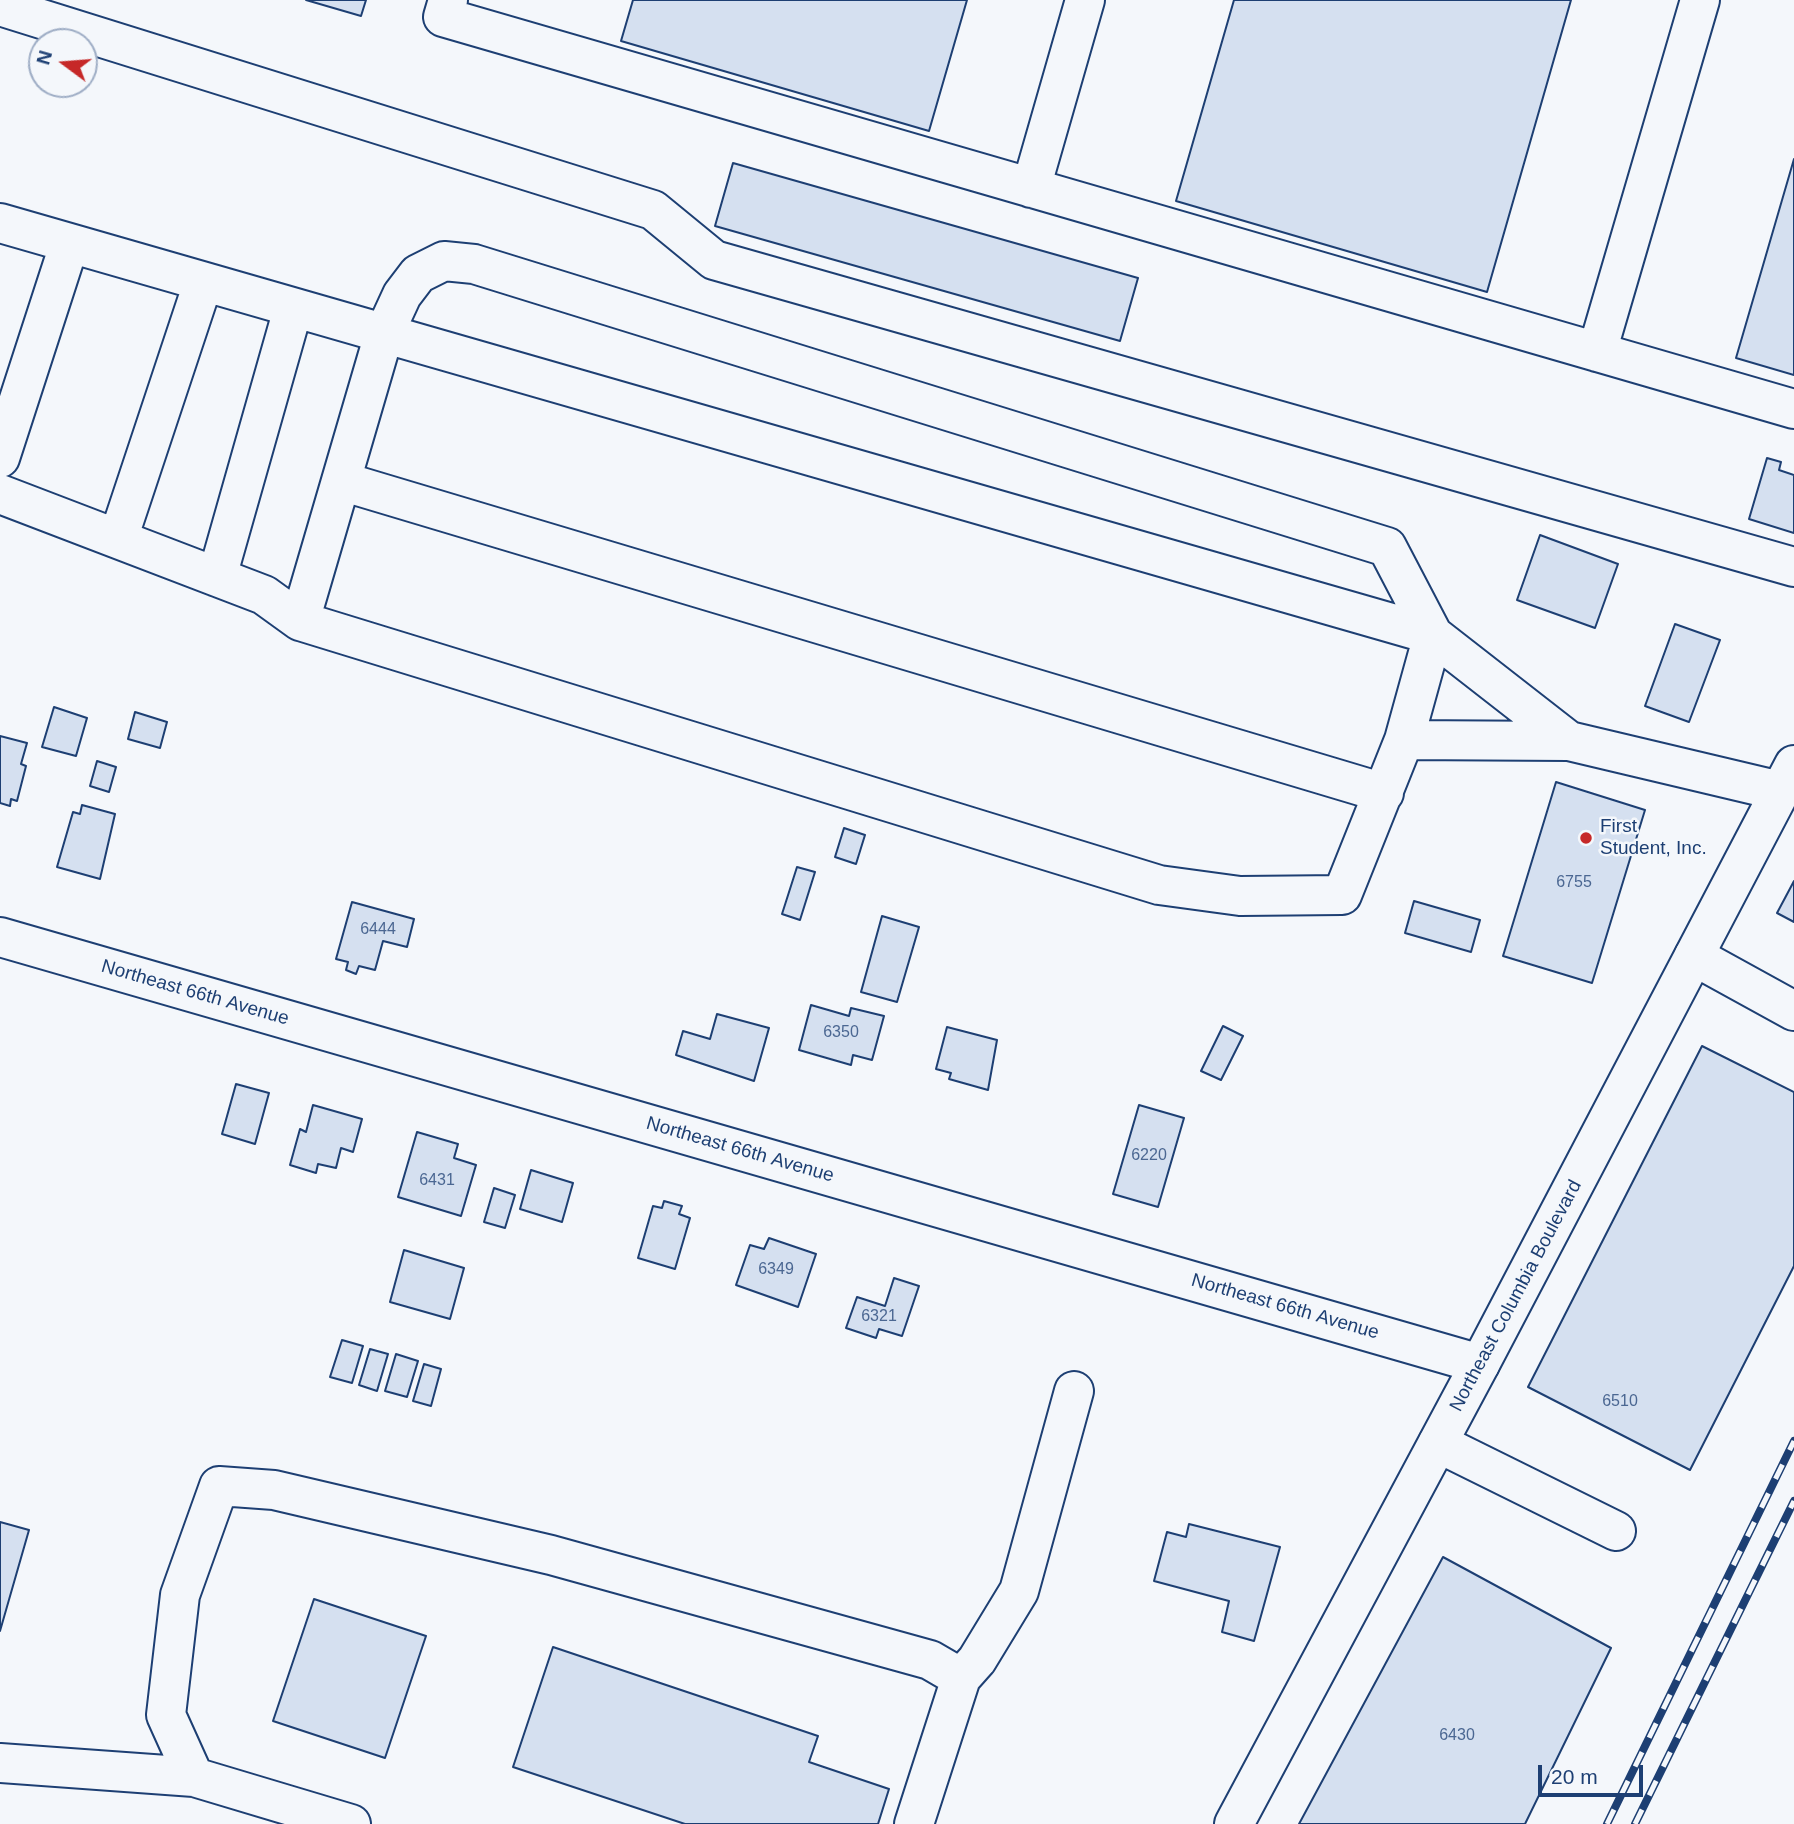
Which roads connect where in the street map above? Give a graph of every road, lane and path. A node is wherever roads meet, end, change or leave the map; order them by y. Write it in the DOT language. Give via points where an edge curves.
graph roads {
  1 [pos="448,0"];
  2 [pos="1085,0"];
  3 [pos="1700,0"];
  4 [pos="0,6"];
  5 [pos="1031,188"];
  6 [pos="0,223"];
  7 [pos="69,245"];
  8 [pos="203,283"];
  9 [pos="293,309"];
  10 [pos="384,334"];
  11 [pos="1597,352"];
  12 [pos="1794,409"];
  13 [pos="0,458"];
  14 [pos="341,481"];
  15 [pos="0,494"];
  16 [pos="118,539"];
  17 [pos="1794,567"];
  18 [pos="217,577"];
  19 [pos="300,621"];
  20 [pos="1433,635"];
  21 [pos="1404,740"];
  22 [pos="1569,741"];
  23 [pos="1787,778"];
  24 [pos="1384,793"];
  25 [pos="0,937"];
  26 [pos="1694,956"];
  27 [pos="1794,1011"];
  28 [pos="1480,1364"];
  29 [pos="1074,1391"];
  30 [pos="1438,1443"];
  31 [pos="1615,1531"];
  32 [pos="961,1678"];
  33 [pos="0,1763"];
  34 [pos="194,1777"];
  35 [pos="351,1824"];
  36 [pos="914,1824"];
  37 [pos="1234,1824"];
  1 -- 5 [label="street" via="443,18"];
  2 -- 5 [label="street"];
  3 -- 11 [label="street"];
  4 -- 17 [label="street" via="653,210 714,260"];
  5 -- 11 [label="street"];
  6 -- 7 [label="street"];
  7 -- 8 [label="street"];
  7 -- 13 [label="street"];
  8 -- 9 [label="street"];
  8 -- 16 [label="street"];
  9 -- 10 [label="street"];
  9 -- 18 [label="street"];
  10 -- 14 [label="street"];
  10 -- 20 [label="street"];
  10 -- 20 [label="street" via="402,295 418,274 444,261 474,264 1387,547"];
  11 -- 12 [label="street"];
  14 -- 19 [label="street"];
  14 -- 24 [label="street"];
  15 -- 16 [label="street"];
  16 -- 18 [label="street"];
  18 -- 19 [label="street" via="264,595"];
  19 -- 24 [label="street" via="1159,885 1240,896 1342,895"];
  20 -- 21 [label="street"];
  20 -- 22 [label="street"];
  21 -- 22 [label="street"];
  21 -- 24 [label="street"];
  22 -- 23 [label="street"];
  23 -- 26 [label="street, Northeast Columbia Boulevard"];
  25 -- 28 [label="street, Northeast 66th Avenue"];
  26 -- 27 [label="street"];
  26 -- 28 [label="street, Northeast Columbia Boulevard"];
  28 -- 30 [label="street, Northeast Columbia Boulevard"];
  29 -- 32 [label="street" via="1019,1591"];
  30 -- 31 [label="street"];
  30 -- 37 [label="street, Northeast Columbia Boulevard"];
  32 -- 34 [label="street" via="930,1660 551,1555 274,1490 219,1486 180,1595 166,1715"];
  32 -- 36 [label="street"];
  33 -- 34 [label="street"];
  34 -- 35 [label="street"];
}
